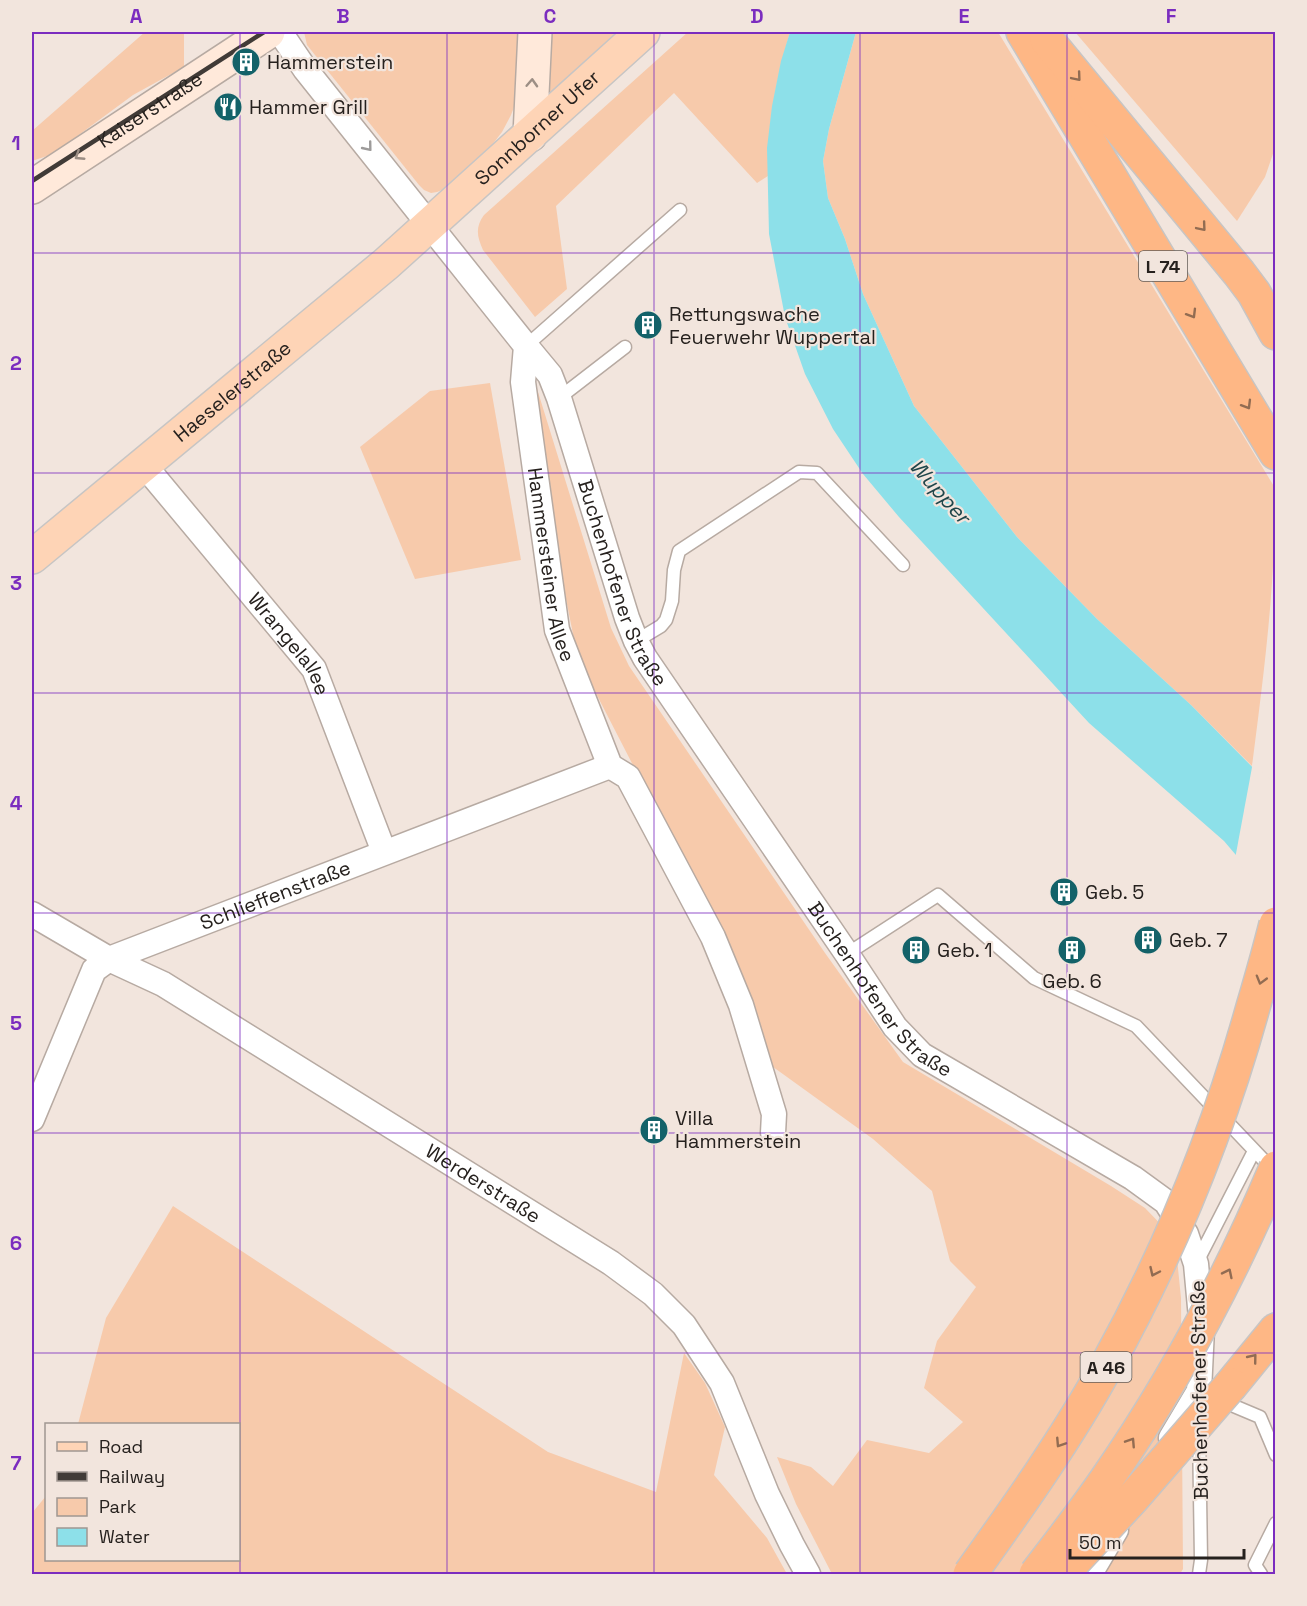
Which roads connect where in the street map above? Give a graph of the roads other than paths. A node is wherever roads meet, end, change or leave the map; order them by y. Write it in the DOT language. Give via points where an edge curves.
graph roads {
  1 [pos="268,32"];
  2 [pos="280,32"];
  3 [pos="535,32"];
  4 [pos="643,32"];
  5 [pos="1023,32"];
  6 [pos="1040,32"];
  7 [pos="530,135"];
  8 [pos="32,187"];
  9 [pos="680,210"];
  10 [pos="431,225"];
  11 [pos="1275,333"];
  12 [pos="526,346"];
  13 [pos="625,347"];
  14 [pos="559,398"];
  15 [pos="1275,453"];
  16 [pos="144,465"];
  17 [pos="40,545"];
  18 [pos="903,564"];
  19 [pos="636,641"];
  20 [pos="610,766"];
  21 [pos="384,852"];
  22 [pos="32,914"];
  23 [pos="1275,924"];
  24 [pos="847,954"];
  25 [pos="109,959"];
  26 [pos="32,1119"];
  27 [pos="773,1133"];
  28 [pos="1265,1160"];
  29 [pos="1275,1173"];
  30 [pos="1196,1264"];
  31 [pos="1275,1330"];
  32 [pos="1199,1391"];
  33 [pos="1275,1455"];
  34 [pos="1275,1523"];
  35 [pos="808,1575"];
  36 [pos="970,1575"];
  37 [pos="1036,1575"];
  38 [pos="1062,1575"];
  39 [pos="1090,1575"];
  40 [pos="1199,1575"];
  41 [pos="1261,1575"];
  1 -- 8 [label="main road, Kaiserstraße, one-way"];
  2 -- 10 [label="street, one-way" via="305,69"];
  7 -- 3 [label="main road, one-way"];
  4 -- 7 [label="main road, Sonnborner Ufer"];
  5 -- 15 [label="highway, L 74, one-way"];
  6 -- 11 [label="highway, one-way" via="1239,273"];
  7 -- 10 [label="main road, Sonnborner Ufer"];
  9 -- 12 [label="lane"];
  10 -- 12 [label="street"];
  10 -- 16 [label="main road, Haeselerstraße"];
  12 -- 14 [label="street, Buchenhofener Straße" via="550,375"];
  12 -- 20 [label="street, Hammersteiner Allee" via="523,382 557,630"];
  13 -- 14 [label="lane"];
  14 -- 19 [label="street, Buchenhofener Straße"];
  16 -- 17 [label="main road, Haeselerstraße"];
  16 -- 21 [label="street, Wrangelallee" via="314,669"];
  18 -- 19 [label="lane" via="817,473 799,471 679,551 666,620"];
  19 -- 24 [label="street, Buchenhofener Straße"];
  20 -- 21 [label="street, Schlieffenstraße"];
  20 -- 27 [label="street, Hammersteiner Allee" via="628,777 713,937 741,1005 774,1114"];
  21 -- 25 [label="street, Schlieffenstraße"];
  22 -- 25 [label="street, Werderstraße"];
  23 -- 36 [label="highway, A 46, one-way, bridge" via="1240,1055 1184,1207 1107,1366"];
  24 -- 28 [label="lane" via="938,895 1034,978 1136,1026"];
  24 -- 30 [label="street, Buchenhofener Straße" via="895,1027 922,1055 1133,1178 1166,1202 1186,1234"];
  25 -- 26 [label="street, Schlieffenstraße" via="94,970"];
  25 -- 35 [label="street, Werderstraße" via="163,984 611,1263 653,1294 684,1325 722,1383 767,1494"];
  28 -- 29 [label="lane"];
  28 -- 30 [label="lane"];
  37 -- 28 [label="highway, one-way, bridge" via="1107,1479 1169,1382 1219,1292 1244,1240"];
  30 -- 32 [label="street, Buchenhofener Straße" via="1202,1329"];
  38 -- 31 [label="highway, one-way, bridge"];
  32 -- 33 [label="lane" via="1260,1417"];
  32 -- 39 [label="street"];
  32 -- 40 [label="lane, Buchenhofener Straße"];
  34 -- 41 [label="lane" via="1255,1565"];
}
